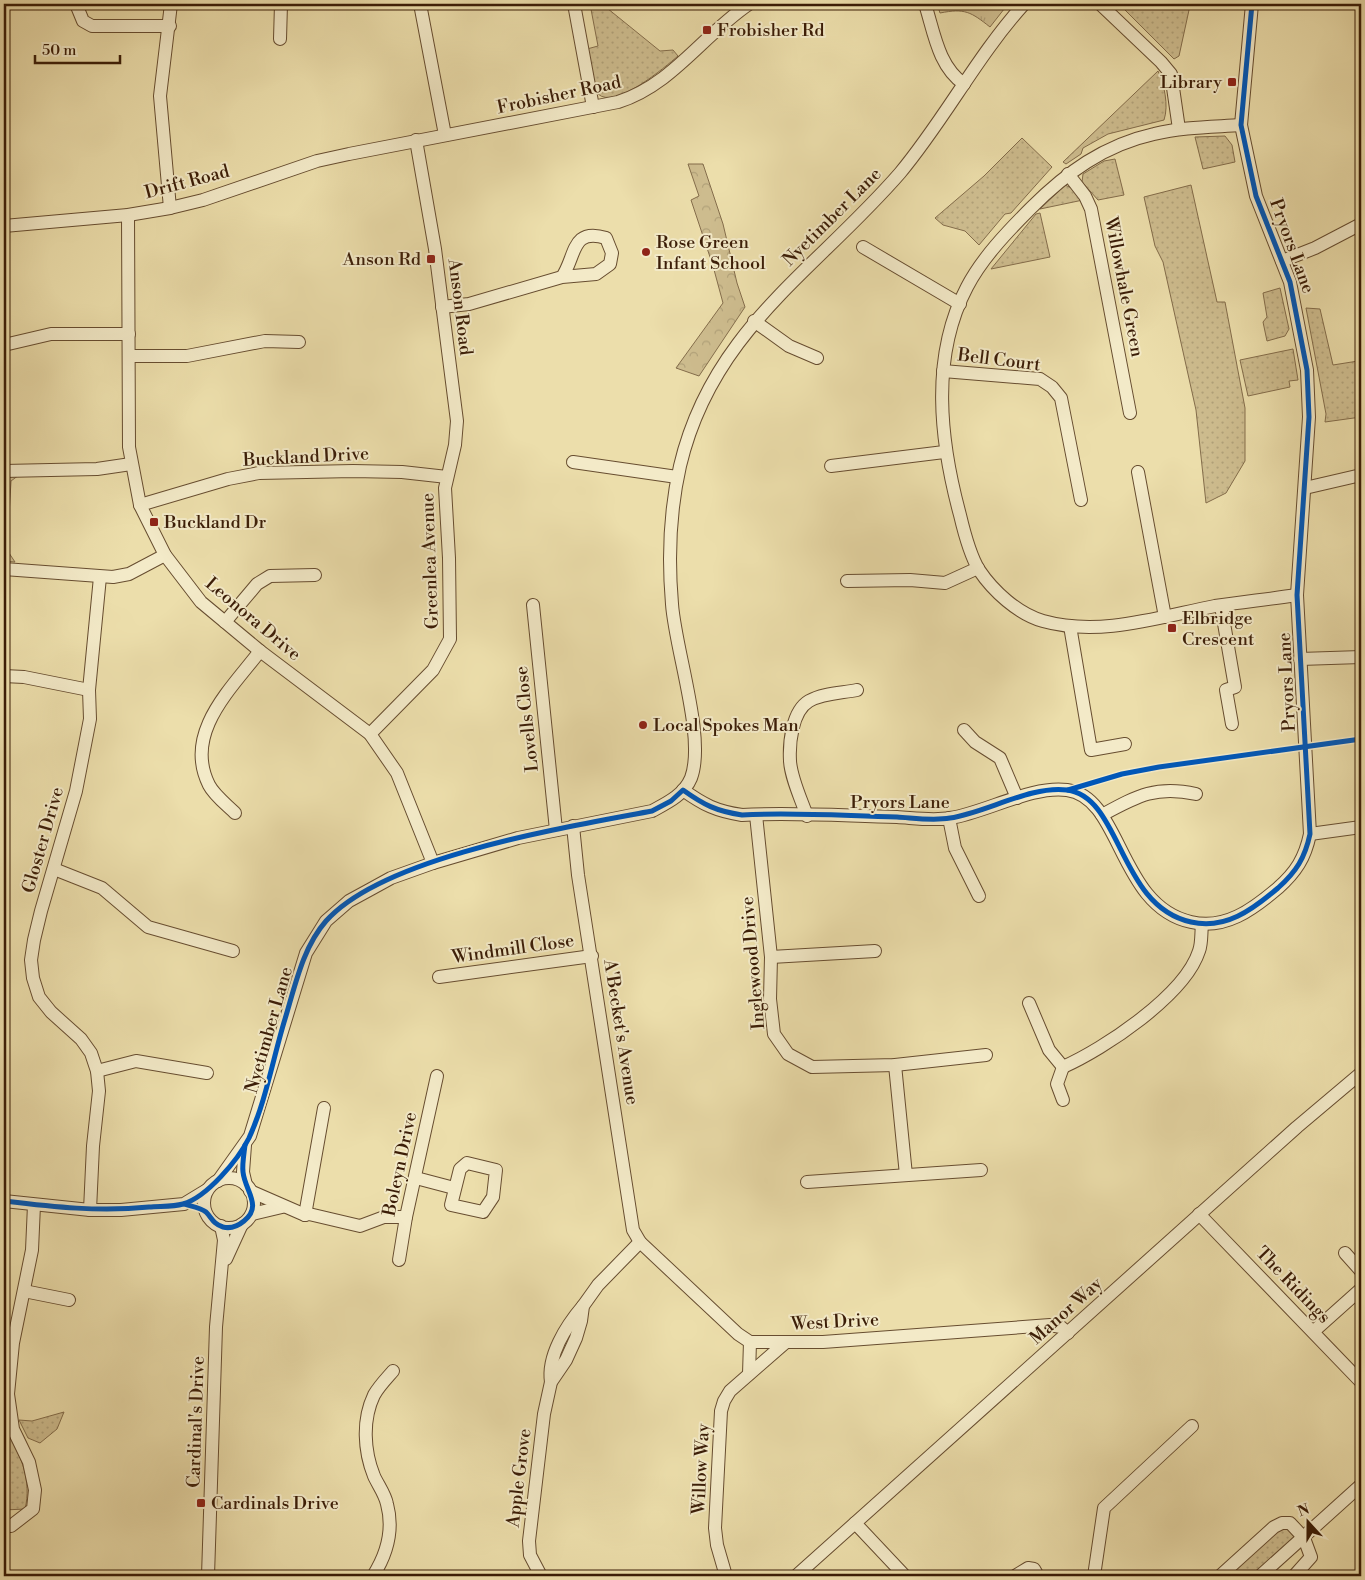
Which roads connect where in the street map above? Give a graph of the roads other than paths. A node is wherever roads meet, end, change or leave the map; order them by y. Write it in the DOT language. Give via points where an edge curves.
graph roads {
  1 [pos="76,4"];
  2 [pos="171,4"];
  3 [pos="281,4"];
  4 [pos="420,4"];
  5 [pos="574,4"];
  6 [pos="749,4"];
  7 [pos="925,4"];
  8 [pos="1024,4"];
  9 [pos="1100,4"];
  10 [pos="1252,4"];
  11 [pos="170,26"];
  12 [pos="280,38"];
  13 [pos="964,84"];
  14 [pos="593,107"];
  15 [pos="1241,125"];
  16 [pos="1179,129"];
  17 [pos="445,135"];
  18 [pos="416,140"];
  19 [pos="374,149"];
  20 [pos="1068,174"];
  21 [pos="170,208"];
  22 [pos="128,215"];
  23 [pos="1361,224"];
  24 [pos="4,226"];
  25 [pos="863,247"];
  26 [pos="1282,261"];
  27 [pos="562,277"];
  28 [pos="960,304"];
  29 [pos="442,307"];
  30 [pos="754,321"];
  31 [pos="128,334"];
  32 [pos="299,342"];
  33 [pos="4,345"];
  34 [pos="128,356"];
  35 [pos="817,358"];
  36 [pos="943,371"];
  37 [pos="1130,413"];
  38 [pos="944,452"];
  39 [pos="573,462"];
  40 [pos="131,464"];
  41 [pos="830,466"];
  42 [pos="4,471"];
  43 [pos="1138,472"];
  44 [pos="1361,475"];
  45 [pos="446,477"];
  46 [pos="677,477"];
  47 [pos="1306,488"];
  48 [pos="1081,500"];
  49 [pos="140,505"];
  50 [pos="165,555"];
  51 [pos="978,568"];
  52 [pos="4,569"];
  53 [pos="315,575"];
  54 [pos="100,577"];
  55 [pos="847,581"];
  56 [pos="1297,595"];
  57 [pos="533,605"];
  58 [pos="1221,606"];
  59 [pos="1164,617"];
  60 [pos="225,622"];
  61 [pos="1070,626"];
  62 [pos="260,651"];
  63 [pos="1361,657"];
  64 [pos="1300,659"];
  65 [pos="4,676"];
  66 [pos="89,690"];
  67 [pos="857,690"];
  68 [pos="1232,724"];
  69 [pos="964,730"];
  70 [pos="370,734"];
  71 [pos="1125,744"];
  72 [pos="683,790"];
  73 [pos="1196,794"];
  74 [pos="1017,798"];
  75 [pos="235,813"];
  76 [pos="756,814"];
  77 [pos="1102,815"];
  78 [pos="807,816"];
  79 [pos="949,818"];
  80 [pos="573,826"];
  81 [pos="1361,827"];
  82 [pos="556,830"];
  83 [pos="1310,834"];
  84 [pos="433,863"];
  85 [pos="54,869"];
  86 [pos="979,896"];
  87 [pos="1202,924"];
  88 [pos="233,950"];
  89 [pos="874,951"];
  90 [pos="592,956"];
  91 [pos="772,957"];
  92 [pos="439,977"];
  93 [pos="1029,1003"];
  94 [pos="986,1055"];
  95 [pos="895,1065"];
  96 [pos="1063,1067"];
  97 [pos="97,1071"];
  98 [pos="207,1072"];
  99 [pos="437,1076"];
  100 [pos="1359,1078"];
  101 [pos="1063,1100"];
  102 [pos="324,1108"];
  103 [pos="245,1145"];
  104 [pos="980,1170"];
  105 [pos="906,1175"];
  106 [pos="416,1178"];
  107 [pos="218,1180"];
  108 [pos="807,1182"];
  109 [pos="248,1188"];
  110 [pos="454,1188"];
  111 [pos="207,1190"];
  112 [pos="4,1201"];
  113 [pos="184,1204"];
  114 [pos="34,1205"];
  115 [pos="282,1206"];
  116 [pos="90,1210"];
  117 [pos="205,1212"];
  118 [pos="252,1214"];
  119 [pos="1200,1214"];
  120 [pos="305,1215"];
  121 [pos="406,1217"];
  122 [pos="242,1224"];
  123 [pos="221,1226"];
  124 [pos="640,1242"];
  125 [pos="1346,1253"];
  126 [pos="399,1260"];
  127 [pos="222,1268"];
  128 [pos="1361,1271"];
  129 [pos="1361,1289"];
  130 [pos="24,1291"];
  131 [pos="69,1300"];
  132 [pos="1314,1331"];
  133 [pos="1068,1333"];
  134 [pos="750,1342"];
  135 [pos="785,1342"];
  136 [pos="393,1370"];
  137 [pos="749,1374"];
  138 [pos="1361,1382"];
  139 [pos="1192,1426"];
  140 [pos="1361,1485"];
  141 [pos="855,1523"];
  142 [pos="4,1526"];
  143 [pos="1304,1538"];
  144 [pos="208,1576"];
  145 [pos="373,1576"];
  146 [pos="541,1576"];
  147 [pos="726,1576"];
  148 [pos="796,1576"];
  149 [pos="905,1576"];
  150 [pos="1015,1576"];
  151 [pos="1038,1576"];
  152 [pos="1094,1576"];
  153 [pos="1220,1576"];
  154 [pos="1260,1576"];
  155 [pos="1294,1576"];
  1 -- 11 [label="street" via="83,22 92,26"];
  2 -- 11 [label="street"];
  3 -- 12 [label="street"];
  4 -- 17 [label="street"];
  5 -- 14 [label="street"];
  6 -- 14 [label="street, Frobisher Road" via="650,89 630,98"];
  7 -- 13 [label="street" via="944,65"];
  8 -- 13 [label="street, Nyetimber Lane"];
  9 -- 16 [label="street" via="1171,74"];
  10 -- 15 [label="street, Pryors Lane"];
  11 -- 21 [label="street" via="160,96"];
  13 -- 30 [label="street, Nyetimber Lane" via="900,172"];
  14 -- 17 [label="street, Frobisher Road"];
  15 -- 16 [label="street"];
  15 -- 26 [label="street, Pryors Lane" via="1256,196"];
  16 -- 20 [label="street" via="1122,144 1091,158"];
  17 -- 18 [label="street, Frobisher Road"];
  18 -- 19 [label="street, Frobisher Road"];
  18 -- 29 [label="street, Anson Road"];
  19 -- 21 [label="street, Drift Road" via="317,162"];
  20 -- 28 [label="street" via="1011,229 968,286"];
  20 -- 37 [label="street, Willowhale Green" via="1091,209"];
  21 -- 22 [label="street, Drift Road"];
  22 -- 24 [label="street, Drift Road"];
  22 -- 31 [label="street, Leonora Drive"];
  23 -- 26 [label="street"];
  25 -- 28 [label="street"];
  26 -- 47 [label="street, Pryors Lane" via="1290,282 1307,370"];
  27 -- 29 [label="street" via="469,304"];
  28 -- 36 [label="street" via="948,337"];
  29 -- 45 [label="street, Anson Road" via="457,421 455,445"];
  30 -- 35 [label="street" via="789,346"];
  30 -- 46 [label="street, Nyetimber Lane" via="720,369 698,409"];
  31 -- 33 [label="street" via="50,334"];
  31 -- 34 [label="street, Leonora Drive"];
  32 -- 34 [label="street" via="265,341 187,356"];
  34 -- 40 [label="street, Leonora Drive"];
  36 -- 38 [label="street"];
  36 -- 48 [label="street, Bell Court" via="1040,379 1052,387 1061,398"];
  38 -- 41 [label="street"];
  38 -- 51 [label="street" via="962,523"];
  39 -- 46 [label="street"];
  40 -- 42 [label="street" via="97,469"];
  40 -- 49 [label="street, Leonora Drive"];
  43 -- 59 [label="street"];
  44 -- 47 [label="street"];
  45 -- 49 [label="street, Buckland Drive" via="402,472 259,473"];
  45 -- 70 [label="street, Greenlea Avenue" via="450,639 433,670"];
  46 -- 72 [label="street, Nyetimber Lane" via="671,532 672,604 695,741 691,779"];
  47 -- 56 [label="street, Pryors Lane"];
  49 -- 50 [label="street, Leonora Drive"];
  50 -- 54 [label="street" via="129,574"];
  50 -- 60 [label="street, Leonora Drive" via="196,596"];
  51 -- 55 [label="street" via="945,582"];
  51 -- 61 [label="street" via="1012,605 1040,620"];
  52 -- 54 [label="street"];
  53 -- 60 [label="street" via="270,576 257,584"];
  54 -- 66 [label="street, Gloster Drive"];
  56 -- 58 [label="street"];
  56 -- 64 [label="street, Pryors Lane"];
  57 -- 82 [label="street, Lovells Close"];
  58 -- 59 [label="street"];
  58 -- 68 [label="street" via="1235,687 1226,690"];
  59 -- 61 [label="street" via="1105,627"];
  60 -- 62 [label="street, Leonora Drive"];
  61 -- 71 [label="street" via="1091,750"];
  62 -- 70 [label="street, Leonora Drive"];
  62 -- 75 [label="street" via="211,714 203,739 203,763 210,786"];
  63 -- 64 [label="street"];
  64 -- 83 [label="street, Pryors Lane"];
  65 -- 66 [label="street"];
  66 -- 85 [label="street, Gloster Drive" via="90,719 76,791"];
  67 -- 78 [label="street" via="820,696 798,711 791,737 790,762"];
  69 -- 74 [label="street" via="975,742 1000,758"];
  70 -- 84 [label="street, Leonora Drive" via="397,773"];
  72 -- 76 [label="street, Pryors Lane" via="719,812 742,816"];
  72 -- 80 [label="street, Nyetimber Lane" via="671,802 652,811"];
  73 -- 77 [label="street" via="1174,789 1150,793"];
  74 -- 77 [label="street, Pryors Lane" via="1048,790 1068,790 1092,803"];
  74 -- 79 [label="street, Pryors Lane"];
  76 -- 78 [label="street, Pryors Lane"];
  76 -- 91 [label="street, Inglewood Drive"];
  77 -- 87 [label="street, Pryors Lane" via="1145,894 1160,909 1178,919"];
  78 -- 79 [label="street, Pryors Lane"];
  79 -- 86 [label="street" via="955,848"];
  80 -- 82 [label="street, Nyetimber Lane"];
  80 -- 90 [label="street, A'Becket's Avenue"];
  81 -- 83 [label="street"];
  82 -- 84 [label="street, Nyetimber Lane"];
  83 -- 87 [label="street, Pryors Lane" via="1302,862 1292,876 1273,892 1246,912 1220,924"];
  84 -- 103 [label="street, Nyetimber Lane" via="391,878 349,901 326,921 306,953 260,1107"];
  85 -- 88 [label="street" via="102,888 148,927"];
  85 -- 97 [label="street, Gloster Drive" via="34,940 33,978 40,997 51,1012 91,1053"];
  87 -- 96 [label="street" via="1200,950 1178,986 1086,1057"];
  89 -- 91 [label="street"];
  90 -- 92 [label="street, Windmill Close"];
  90 -- 124 [label="street, A'Becket's Avenue" via="633,1230"];
  91 -- 95 [label="street, Inglewood Drive" via="770,999 774,1034 788,1054 812,1067"];
  93 -- 96 [label="street" via="1049,1050"];
  94 -- 95 [label="street, Inglewood Drive"];
  95 -- 105 [label="street"];
  96 -- 101 [label="street" via="1057,1084"];
  97 -- 98 [label="street" via="136,1061"];
  97 -- 116 [label="street, Gloster Drive" via="99,1091"];
  99 -- 106 [label="street, Boleyn Drive"];
  100 -- 119 [label="street, Manor Way"];
  102 -- 120 [label="street"];
  103 -- 107 [label="street, Nyetimber Lane"];
  103 -- 109 [label="street, Nyetimber Lane" via="243,1172"];
  104 -- 105 [label="street"];
  105 -- 108 [label="street"];
  106 -- 110 [label="street"];
  106 -- 121 [label="street, Boleyn Drive"];
  107 -- 109 [label="street" via="233,1178"];
  107 -- 111 [label="street"];
  109 -- 115 [label="street"];
  109 -- 118 [label="street" via="253,1198"];
  111 -- 113 [label="street"];
  111 -- 117 [label="street"];
  112 -- 114 [label="street"];
  113 -- 116 [label="street"];
  113 -- 117 [label="street"];
  114 -- 116 [label="street"];
  114 -- 130 [label="street" via="32,1250"];
  115 -- 118 [label="street"];
  115 -- 120 [label="street"];
  117 -- 123 [label="street"];
  118 -- 122 [label="street"];
  119 -- 132 [label="street, The Ridings"];
  119 -- 133 [label="street, Manor Way"];
  120 -- 121 [label="street" via="360,1226 384,1217"];
  121 -- 126 [label="street, Boleyn Drive"];
  122 -- 123 [label="street" via="228,1228"];
  122 -- 127 [label="street, Cardinal's Drive"];
  123 -- 127 [label="street, Cardinal's Drive" via="224,1240"];
  124 -- 134 [label="street"];
  124 -- 146 [label="street, Apple Grove" via="598,1285 583,1306 576,1338 551,1382 544,1414 529,1541 530,1555"];
  125 -- 128 [label="street"];
  127 -- 144 [label="street, Cardinal's Drive" via="216,1327"];
  129 -- 132 [label="street"];
  130 -- 131 [label="street"];
  130 -- 142 [label="street" via="13,1343 8,1394 14,1429 29,1462 35,1490 33,1510 11,1526"];
  132 -- 138 [label="street, The Ridings"];
  133 -- 135 [label="street, West Drive" via="1050,1324 823,1342"];
  133 -- 141 [label="street, Manor Way"];
  134 -- 135 [label="street, West Drive"];
  134 -- 137 [label="street"];
  135 -- 137 [label="street, Willow Way"];
  136 -- 145 [label="street" via="375,1394 367,1418 365,1448 387,1503 390,1527 387,1549"];
  137 -- 147 [label="street, Willow Way" via="730,1391 721,1411 716,1528"];
  139 -- 152 [label="street" via="1104,1508"];
  140 -- 143 [label="street"];
  141 -- 148 [label="street, Manor Way"];
  141 -- 149 [label="street"];
  143 -- 153 [label="street" via="1290,1523 1282,1523"];
  143 -- 154 [label="street"];
  143 -- 155 [label="street" via="1311,1557"];
  150 -- 151 [label="street" via="1028,1568 1034,1569"];
}
